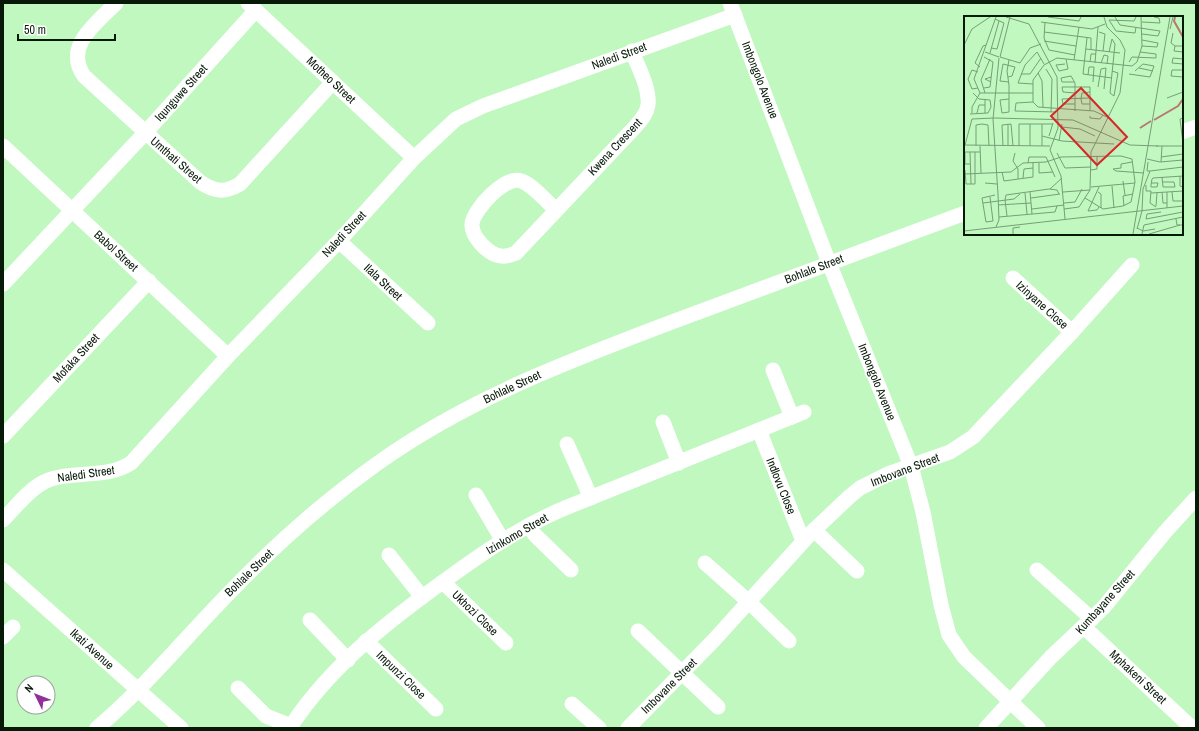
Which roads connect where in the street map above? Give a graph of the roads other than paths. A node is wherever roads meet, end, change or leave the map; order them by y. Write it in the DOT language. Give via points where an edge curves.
graph roads {
  1 [pos="116,3"];
  2 [pos="252,7"];
  3 [pos="733,9"];
  4 [pos="632,51"];
  5 [pos="333,82"];
  6 [pos="1196,127"];
  7 [pos="1183,132"];
  8 [pos="145,133"];
  9 [pos="3,146"];
  10 [pos="414,158"];
  11 [pos="72,210"];
  12 [pos="556,210"];
  13 [pos="964,213"];
  14 [pos="339,241"];
  15 [pos="829,263"];
  16 [pos="1132,265"];
  17 [pos="1012,278"];
  18 [pos="149,281"];
  19 [pos="3,284"];
  20 [pos="428,323"];
  21 [pos="1072,332"];
  22 [pos="228,356"];
  23 [pos="773,370"];
  24 [pos="663,422"];
  25 [pos="759,430"];
  26 [pos="3,436"];
  27 [pos="567,444"];
  28 [pos="679,463"];
  29 [pos="911,466"];
  30 [pos="476,495"];
  31 [pos="591,498"];
  32 [pos="1196,498"];
  33 [pos="3,520"];
  34 [pos="528,526"];
  35 [pos="814,530"];
  36 [pos="503,541"];
  37 [pos="803,541"];
  38 [pos="389,555"];
  39 [pos="704,563"];
  40 [pos="3,570"];
  41 [pos="570,570"];
  42 [pos="1037,570"];
  43 [pos="857,571"];
  44 [pos="443,582"];
  45 [pos="422,597"];
  46 [pos="749,602"];
  47 [pos="310,620"];
  48 [pos="1088,622"];
  49 [pos="638,631"];
  50 [pos="366,641"];
  51 [pos="788,641"];
  52 [pos="506,644"];
  53 [pos="348,660"];
  54 [pos="681,674"];
  55 [pos="238,688"];
  56 [pos="139,690"];
  57 [pos="1010,701"];
  58 [pos="572,704"];
  59 [pos="718,707"];
  60 [pos="436,709"];
  61 [pos="291,727"];
  62 [pos="97,728"];
  63 [pos="181,728"];
  64 [pos="599,728"];
  65 [pos="628,728"];
  66 [pos="986,728"];
  67 [pos="1038,728"];
  68 [pos="1192,728"];
  1 -- 8 [label="street, Umthati Street" via="82,39 78,49 79,68 84,76"];
  2 -- 5 [label="street, Motheo Street"];
  2 -- 8 [label="street, Iqunguwe Street"];
  3 -- 4 [label="street, Naledi Street"];
  3 -- 15 [label="street, Imbongolo Avenue"];
  4 -- 10 [label="street, Naledi Street" via="468,112 442,130"];
  4 -- 12 [label="street, Kwena Crescent" via="646,93 648,105 644,116"];
  5 -- 8 [label="street, Umthati Street" via="240,184 230,190 220,191 200,182"];
  5 -- 10 [label="street, Motheo Street"];
  6 -- 7 [label="street"];
  8 -- 11 [label="street, Iqunguwe Street"];
  9 -- 11 [label="street, Babol Street"];
  10 -- 14 [label="street, Naledi Street"];
  11 -- 18 [label="street, Babol Street"];
  11 -- 19 [label="street"];
  12 -- 12 [label="street, Kwena Crescent" via="522,248 508,256 494,254 473,232 472,225 477,211 508,181 521,181 527,184"];
  13 -- 15 [label="street, Bohlale Street"];
  14 -- 20 [label="street, Ilala Street"];
  14 -- 22 [label="street, Naledi Street"];
  15 -- 29 [label="street, Imbongolo Avenue"];
  15 -- 56 [label="street, Bohlale Street" via="566,363 492,395 424,433 379,462 329,500 280,543 234,588"];
  16 -- 21 [label="street, Imbovane Street"];
  17 -- 21 [label="street, Izinyane Close"];
  18 -- 22 [label="street, Babol Street"];
  18 -- 26 [label="street, Mofaka Street"];
  21 -- 29 [label="street, Imbovane Street" via="973,437 950,452"];
  22 -- 33 [label="street, Naledi Street" via="131,462 121,469 110,472 69,476 43,483"];
  23 -- 25 [label="street, Izinkomo Street" via="798,415"];
  24 -- 28 [label="street"];
  25 -- 28 [label="street, Izinkomo Street"];
  25 -- 37 [label="street, Indlovu Close"];
  27 -- 31 [label="street"];
  28 -- 31 [label="street, Izinkomo Street"];
  29 -- 35 [label="street, Imbovane Street" via="860,488"];
  29 -- 57 [label="street, Imbongolo Avenue" via="949,635 964,657"];
  30 -- 36 [label="street"];
  31 -- 34 [label="street, Izinkomo Street"];
  32 -- 48 [label="street, Kumbayane Street"];
  34 -- 36 [label="street, Izinkomo Street"];
  34 -- 41 [label="street"];
  35 -- 37 [label="street, Imbovane Street"];
  35 -- 43 [label="street"];
  36 -- 44 [label="street, Izinkomo Street"];
  37 -- 46 [label="street, Imbovane Street"];
  38 -- 45 [label="street"];
  39 -- 46 [label="street"];
  40 -- 56 [label="street, Ikati Avenue"];
  42 -- 48 [label="street, Mphakeni Street"];
  44 -- 45 [label="street, Izinkomo Street"];
  44 -- 52 [label="street, Ukhozi Close"];
  45 -- 50 [label="street, Izinkomo Street"];
  46 -- 51 [label="street"];
  46 -- 54 [label="street, Imbovane Street"];
  47 -- 53 [label="street"];
  48 -- 57 [label="street, Kumbayane Street"];
  48 -- 68 [label="street, Mphakeni Street"];
  49 -- 54 [label="street"];
  50 -- 53 [label="street, Izinkomo Street"];
  50 -- 60 [label="street, Impunzi Close"];
  53 -- 61 [label="street, Izinkomo Street" via="303,708"];
  54 -- 59 [label="street"];
  54 -- 65 [label="street, Imbovane Street"];
  55 -- 61 [label="street" via="266,716"];
  56 -- 62 [label="street, Bohlale Street"];
  56 -- 63 [label="street, Ikati Avenue"];
  57 -- 66 [label="street, Kumbayane Street"];
  57 -- 67 [label="street, Imbongolo Avenue"];
  58 -- 64 [label="street"];
}
